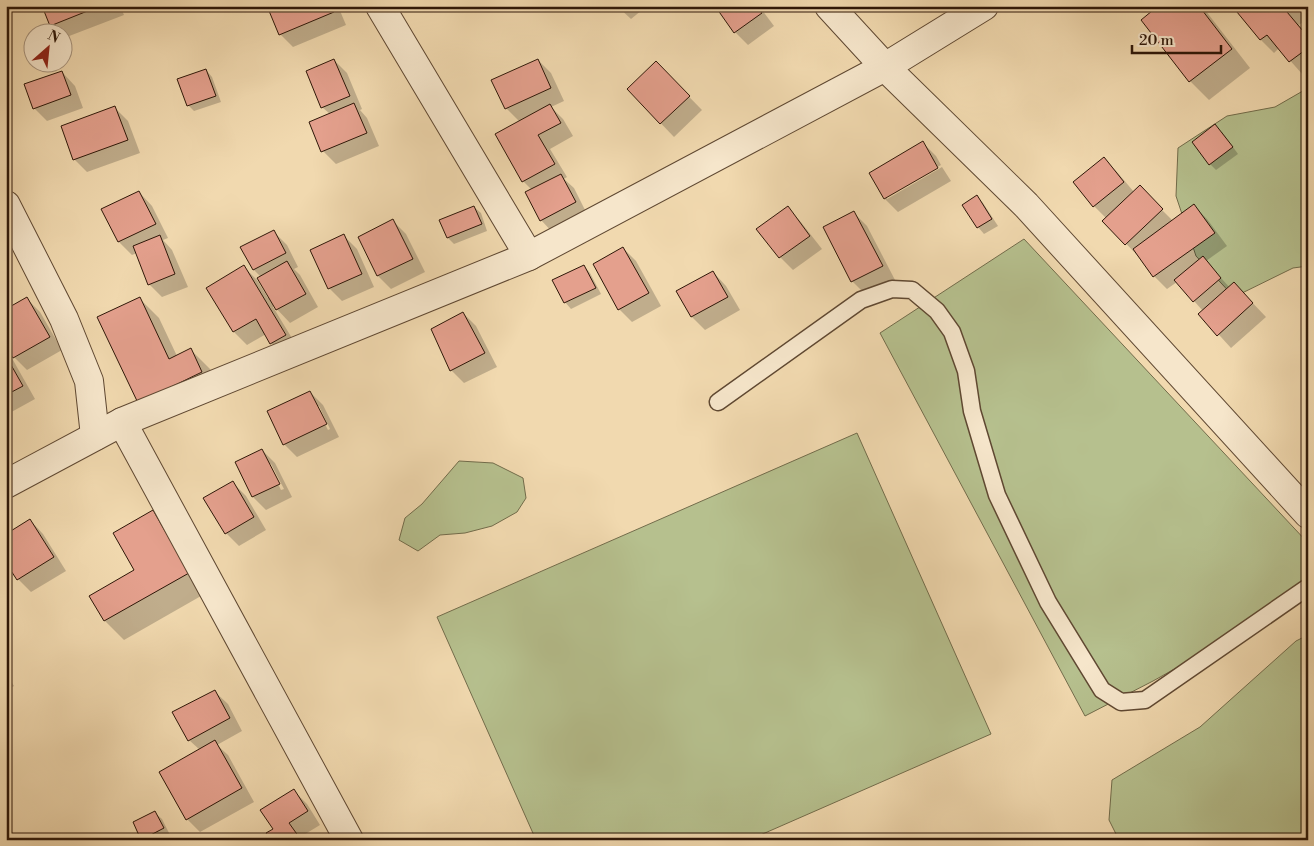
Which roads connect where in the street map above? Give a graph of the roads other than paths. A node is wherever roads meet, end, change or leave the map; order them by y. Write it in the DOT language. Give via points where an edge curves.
graph roads {
  1 [pos="380,6"];
  2 [pos="829,6"];
  3 [pos="984,6"];
  4 [pos="885,67"];
  5 [pos="6,206"];
  6 [pos="529,256"];
  7 [pos="718,402"];
  8 [pos="122,422"];
  9 [pos="95,436"];
  10 [pos="6,484"];
  11 [pos="1308,514"];
  12 [pos="1308,587"];
  13 [pos="350,840"];
  1 -- 6 [label="street"];
  2 -- 4 [label="street"];
  3 -- 4 [label="street"];
  4 -- 6 [label="street"];
  4 -- 11 [label="street" via="1026,205"];
  5 -- 9 [label="street" via="64,319 89,381"];
  6 -- 8 [label="street"];
  7 -- 12 [label="lane" via="861,300 892,289 912,290 937,311 952,332 966,371 972,411 997,495 1048,602 1102,690 1121,702 1145,700"];
  8 -- 9 [label="street"];
  8 -- 13 [label="street"];
  9 -- 10 [label="street"];
}
